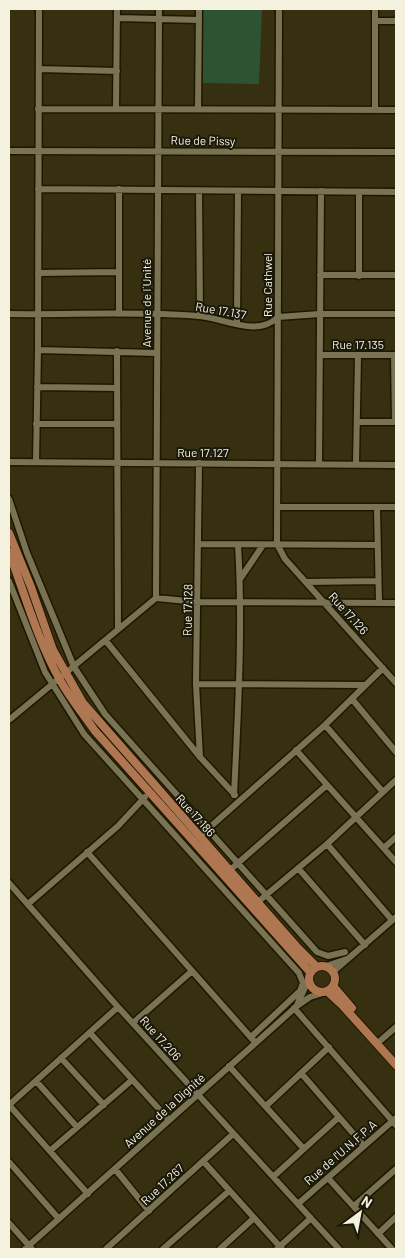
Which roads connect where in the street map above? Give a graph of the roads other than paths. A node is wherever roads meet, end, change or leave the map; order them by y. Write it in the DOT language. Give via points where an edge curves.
graph roads {
  1 [pos="39,9"];
  2 [pos="117,9"];
  3 [pos="159,9"];
  4 [pos="199,9"];
  5 [pos="279,9"];
  6 [pos="375,9"];
  7 [pos="118,18"];
  8 [pos="159,18"];
  9 [pos="199,20"];
  10 [pos="375,21"];
  11 [pos="396,21"];
  12 [pos="39,69"];
  13 [pos="117,70"];
  14 [pos="116,108"];
  15 [pos="158,108"];
  16 [pos="38,109"];
  17 [pos="198,109"];
  18 [pos="280,110"];
  19 [pos="375,110"];
  20 [pos="396,110"];
  21 [pos="157,150"];
  22 [pos="9,151"];
  23 [pos="38,152"];
  24 [pos="396,152"];
  25 [pos="278,153"];
  26 [pos="38,189"];
  27 [pos="158,189"];
  28 [pos="119,190"];
  29 [pos="199,191"];
  30 [pos="321,191"];
  31 [pos="238,192"];
  32 [pos="278,192"];
  33 [pos="359,192"];
  34 [pos="396,192"];
  35 [pos="118,272"];
  36 [pos="38,273"];
  37 [pos="320,275"];
  38 [pos="396,275"];
  39 [pos="358,276"];
  40 [pos="9,314"];
  41 [pos="38,314"];
  42 [pos="119,314"];
  43 [pos="320,314"];
  44 [pos="396,314"];
  45 [pos="156,315"];
  46 [pos="200,316"];
  47 [pos="278,317"];
  48 [pos="237,323"];
  49 [pos="38,350"];
  50 [pos="117,351"];
  51 [pos="157,353"];
  52 [pos="320,355"];
  53 [pos="358,355"];
  54 [pos="395,355"];
  55 [pos="38,387"];
  56 [pos="116,388"];
  57 [pos="357,422"];
  58 [pos="395,422"];
  59 [pos="36,424"];
  60 [pos="117,424"];
  61 [pos="9,462"];
  62 [pos="36,462"];
  63 [pos="117,462"];
  64 [pos="157,463"];
  65 [pos="199,463"];
  66 [pos="278,464"];
  67 [pos="319,464"];
  68 [pos="356,464"];
  69 [pos="396,465"];
  70 [pos="9,499"];
  71 [pos="277,507"];
  72 [pos="396,507"];
  73 [pos="377,508"];
  74 [pos="9,533"];
  75 [pos="199,544"];
  76 [pos="277,544"];
  77 [pos="238,545"];
  78 [pos="262,545"];
  79 [pos="377,545"];
  80 [pos="9,552"];
  81 [pos="285,559"];
  82 [pos="240,578"];
  83 [pos="9,581"];
  84 [pos="378,581"];
  85 [pos="306,582"];
  86 [pos="156,598"];
  87 [pos="198,602"];
  88 [pos="240,602"];
  89 [pos="325,602"];
  90 [pos="379,603"];
  91 [pos="396,603"];
  92 [pos="118,628"];
  93 [pos="106,641"];
  94 [pos="74,667"];
  95 [pos="383,668"];
  96 [pos="62,676"];
  97 [pos="396,683"];
  98 [pos="196,684"];
  99 [pos="52,685"];
  100 [pos="239,685"];
  101 [pos="364,685"];
  102 [pos="352,699"];
  103 [pos="9,720"];
  104 [pos="324,725"];
  105 [pos="296,750"];
  106 [pos="396,752"];
  107 [pos="200,757"];
  108 [pos="396,780"];
  109 [pos="327,785"];
  110 [pos="150,792"];
  111 [pos="383,792"];
  112 [pos="234,794"];
  113 [pos="143,799"];
  114 [pos="239,801"];
  115 [pos="356,817"];
  116 [pos="207,829"];
  117 [pos="200,836"];
  118 [pos="396,837"];
  119 [pos="327,844"];
  120 [pos="385,847"];
  121 [pos="87,852"];
  122 [pos="396,862"];
  123 [pos="238,863"];
  124 [pos="298,868"];
  125 [pos="230,870"];
  126 [pos="9,883"];
  127 [pos="267,894"];
  128 [pos="259,901"];
  129 [pos="28,904"];
  130 [pos="394,919"];
  131 [pos="365,945"];
  132 [pos="345,952"];
  133 [pos="350,958"];
  134 [pos="316,966"];
  135 [pos="326,966"];
  136 [pos="192,971"];
  137 [pos="334,971"];
  138 [pos="310,972"];
  139 [pos="308,981"];
  140 [pos="328,990"];
  141 [pos="118,1007"];
  142 [pos="295,1007"];
  143 [pos="133,1023"];
  144 [pos="396,1027"];
  145 [pos="90,1033"];
  146 [pos="253,1040"];
  147 [pos="381,1040"];
  148 [pos="329,1048"];
  149 [pos="62,1058"];
  150 [pos="396,1058"];
  151 [pos="396,1065"];
  152 [pos="229,1066"];
  153 [pos="301,1073"];
  154 [pos="132,1080"];
  155 [pos="36,1081"];
  156 [pos="198,1095"];
  157 [pos="9,1105"];
  158 [pos="104,1105"];
  159 [pos="266,1106"];
  160 [pos="339,1117"];
  161 [pos="169,1120"];
  162 [pos="395,1121"];
  163 [pos="77,1127"];
  164 [pos="233,1134"];
  165 [pos="364,1146"];
  166 [pos="304,1149"];
  167 [pos="51,1150"];
  168 [pos="203,1161"];
  169 [pos="9,1162"];
  170 [pos="115,1169"];
  171 [pos="396,1169"];
  172 [pos="274,1176"];
  173 [pos="328,1178"];
  174 [pos="229,1191"];
  175 [pos="88,1194"];
  176 [pos="299,1203"];
  177 [pos="354,1206"];
  178 [pos="149,1211"];
  179 [pos="396,1217"];
  180 [pos="254,1218"];
  181 [pos="311,1218"];
  182 [pos="60,1219"];
  183 [pos="9,1224"];
  184 [pos="378,1234"];
  185 [pos="28,1248"];
  186 [pos="166,1248"];
  187 [pos="280,1248"];
  188 [pos="106,1249"];
  189 [pos="220,1249"];
  190 [pos="339,1249"];
  191 [pos="392,1249"];
  1 -- 12 [label="street"];
  2 -- 7 [label="street"];
  3 -- 8 [label="street, Avenue de l´Unité"];
  4 -- 9 [label="street"];
  5 -- 18 [label="street, Rue Cathwel"];
  6 -- 10 [label="street"];
  7 -- 8 [label="street"];
  7 -- 13 [label="street"];
  8 -- 9 [label="street"];
  8 -- 15 [label="street, Avenue de l´Unité"];
  9 -- 17 [label="street"];
  10 -- 11 [label="street"];
  10 -- 19 [label="street"];
  12 -- 13 [label="street"];
  12 -- 16 [label="street"];
  13 -- 14 [label="street"];
  14 -- 15 [label="street"];
  14 -- 16 [label="street"];
  15 -- 17 [label="street"];
  15 -- 21 [label="street, Avenue de l´Unité"];
  16 -- 23 [label="street"];
  17 -- 18 [label="street"];
  18 -- 19 [label="street"];
  18 -- 25 [label="street, Rue Cathwel"];
  19 -- 20 [label="street"];
  21 -- 23 [label="street, Rue de Pissy"];
  21 -- 25 [label="street, Rue de Pissy"];
  21 -- 27 [label="street, Avenue de l´Unité"];
  22 -- 23 [label="street, Rue de Pissy"];
  23 -- 26 [label="street"];
  24 -- 25 [label="street, Rue de Pissy"];
  25 -- 32 [label="street, Rue Cathwel"];
  26 -- 28 [label="street"];
  26 -- 36 [label="street"];
  27 -- 28 [label="street"];
  27 -- 29 [label="street"];
  27 -- 45 [label="street, Avenue de l´Unité"];
  28 -- 35 [label="street"];
  29 -- 31 [label="street"];
  29 -- 46 [label="street"];
  30 -- 32 [label="street"];
  30 -- 33 [label="street"];
  30 -- 37 [label="street"];
  31 -- 32 [label="street"];
  31 -- 48 [label="street"];
  32 -- 47 [label="street, Rue Cathwel"];
  33 -- 34 [label="street"];
  33 -- 39 [label="street"];
  35 -- 36 [label="street"];
  35 -- 42 [label="street"];
  36 -- 41 [label="street"];
  37 -- 39 [label="street"];
  37 -- 43 [label="street"];
  38 -- 39 [label="street"];
  40 -- 41 [label="street, Rue 17.137"];
  41 -- 42 [label="street, Rue 17.137"];
  41 -- 49 [label="street"];
  42 -- 45 [label="street, Rue 17.137"];
  43 -- 44 [label="street, Rue 17.137"];
  43 -- 47 [label="street, Rue 17.137"];
  43 -- 52 [label="street"];
  45 -- 46 [label="street, Rue 17.137"];
  45 -- 51 [label="street, Avenue de l´Unité"];
  46 -- 48 [label="street, Rue 17.137"];
  47 -- 48 [label="street, Rue 17.137" via="260,328"];
  47 -- 66 [label="street, Rue Cathwel"];
  49 -- 50 [label="street"];
  49 -- 55 [label="street"];
  50 -- 51 [label="street"];
  50 -- 56 [label="street"];
  51 -- 64 [label="street, Avenue de l´Unité"];
  52 -- 53 [label="street, Rue 17.135"];
  52 -- 67 [label="street"];
  53 -- 54 [label="street, Rue 17.135"];
  53 -- 57 [label="street"];
  54 -- 58 [label="street"];
  55 -- 56 [label="street"];
  55 -- 59 [label="street"];
  56 -- 60 [label="street"];
  57 -- 58 [label="street"];
  57 -- 68 [label="street"];
  59 -- 60 [label="street"];
  59 -- 62 [label="street"];
  60 -- 63 [label="street"];
  61 -- 62 [label="street, Rue 17.127"];
  62 -- 63 [label="street, Rue 17.127"];
  63 -- 64 [label="street, Rue 17.127"];
  63 -- 92 [label="street"];
  64 -- 65 [label="street, Rue 17.127"];
  64 -- 86 [label="street, Avenue de l´Unité"];
  65 -- 66 [label="street, Rue 17.127"];
  65 -- 75 [label="street, Rue 17.128"];
  66 -- 67 [label="street, Rue 17.127"];
  66 -- 71 [label="street, Rue Cathwel"];
  67 -- 68 [label="street, Rue 17.127"];
  68 -- 69 [label="street, Rue 17.127"];
  70 -- 94 [label="street" via="27,553"];
  71 -- 73 [label="street"];
  71 -- 76 [label="street, Rue Cathwel"];
  72 -- 73 [label="street"];
  73 -- 79 [label="street"];
  74 -- 96 [label="main road"];
  75 -- 77 [label="street"];
  75 -- 87 [label="street, Rue 17.128"];
  76 -- 78 [label="street"];
  76 -- 79 [label="street"];
  76 -- 81 [label="street, Rue Cathwel"];
  77 -- 78 [label="street"];
  77 -- 82 [label="street"];
  78 -- 82 [label="street"];
  79 -- 84 [label="street"];
  80 -- 96 [label="main road" via="40,635"];
  81 -- 85 [label="street, Rue 17.126"];
  82 -- 88 [label="street"];
  83 -- 99 [label="street"];
  84 -- 85 [label="street"];
  84 -- 90 [label="street"];
  85 -- 89 [label="street, Rue 17.126"];
  86 -- 87 [label="street"];
  86 -- 92 [label="street"];
  87 -- 88 [label="street"];
  87 -- 98 [label="street, Rue 17.128"];
  88 -- 89 [label="street"];
  88 -- 100 [label="street"];
  89 -- 90 [label="street"];
  89 -- 95 [label="street, Rue 17.126"];
  90 -- 91 [label="street"];
  92 -- 93 [label="street"];
  93 -- 94 [label="street"];
  93 -- 107 [label="street"];
  94 -- 96 [label="street"];
  94 -- 116 [label="street" via="105,714"];
  95 -- 97 [label="street, Rue 17.126"];
  95 -- 101 [label="street"];
  96 -- 99 [label="street"];
  96 -- 110 [label="main road" via="95,731"];
  96 -- 117 [label="main road, Rue 17.186"];
  98 -- 100 [label="street"];
  98 -- 107 [label="street, Rue 17.128"];
  99 -- 103 [label="street"];
  99 -- 113 [label="street" via="84,734"];
  100 -- 101 [label="street"];
  100 -- 112 [label="street"];
  101 -- 102 [label="street"];
  102 -- 104 [label="street"];
  102 -- 106 [label="street"];
  104 -- 105 [label="street"];
  104 -- 111 [label="street"];
  105 -- 109 [label="street"];
  105 -- 114 [label="street"];
  107 -- 112 [label="street"];
  108 -- 111 [label="street"];
  109 -- 115 [label="street"];
  109 -- 123 [label="street"];
  110 -- 113 [label="street"];
  110 -- 138 [label="main road"];
  111 -- 115 [label="street"];
  112 -- 114 [label="street"];
  113 -- 121 [label="street"];
  113 -- 146 [label="street" via="299,973 300,991"];
  114 -- 116 [label="street"];
  115 -- 119 [label="street"];
  115 -- 120 [label="street"];
  116 -- 117 [label="street"];
  116 -- 123 [label="street"];
  117 -- 125 [label="main road, Rue 17.186"];
  118 -- 120 [label="street"];
  119 -- 124 [label="street"];
  119 -- 130 [label="street"];
  120 -- 122 [label="street"];
  121 -- 129 [label="street"];
  121 -- 136 [label="street"];
  123 -- 125 [label="street"];
  123 -- 127 [label="street"];
  124 -- 127 [label="street"];
  124 -- 131 [label="street"];
  125 -- 128 [label="main road, Rue 17.186"];
  126 -- 129 [label="street, Rue 17.206"];
  127 -- 128 [label="street"];
  127 -- 132 [label="street" via="317,952 328,956"];
  128 -- 134 [label="main road, Rue 17.186"];
  129 -- 141 [label="street, Rue 17.206"];
  130 -- 131 [label="street"];
  131 -- 133 [label="street"];
  133 -- 135 [label="street"];
  133 -- 137 [label="street"];
  134 -- 135 [label="main road"];
  134 -- 138 [label="main road"];
  135 -- 137 [label="main road"];
  136 -- 143 [label="street"];
  136 -- 146 [label="street"];
  137 -- 140 [label="main road" via="336,978"];
  138 -- 139 [label="main road"];
  139 -- 140 [label="main road"];
  139 -- 142 [label="street"];
  140 -- 142 [label="street, Avenue de la Dignité"];
  140 -- 147 [label="main road"];
  140 -- 151 [label="main road"];
  141 -- 143 [label="street, Rue 17.206"];
  141 -- 145 [label="street"];
  142 -- 146 [label="street, Avenue de la Dignité"];
  142 -- 148 [label="street"];
  143 -- 156 [label="street, Rue 17.206"];
  144 -- 147 [label="street"];
  145 -- 149 [label="street"];
  145 -- 154 [label="street"];
  146 -- 152 [label="street, Avenue de la Dignité"];
  147 -- 150 [label="main road"];
  148 -- 153 [label="street"];
  148 -- 162 [label="street"];
  149 -- 155 [label="street"];
  149 -- 158 [label="street"];
  152 -- 156 [label="street, Avenue de la Dignité"];
  152 -- 159 [label="street"];
  153 -- 159 [label="street"];
  153 -- 160 [label="street"];
  154 -- 158 [label="street"];
  154 -- 161 [label="street"];
  155 -- 157 [label="street"];
  155 -- 163 [label="street"];
  156 -- 161 [label="street, Avenue de la Dignité"];
  156 -- 164 [label="street, Rue 17.206"];
  157 -- 167 [label="street"];
  158 -- 163 [label="street"];
  159 -- 166 [label="street"];
  160 -- 165 [label="street"];
  160 -- 166 [label="street"];
  161 -- 170 [label="street, Avenue de la Dignité"];
  162 -- 165 [label="street, Rue de l'U.N.F.P.A"];
  163 -- 167 [label="street"];
  164 -- 168 [label="street, Rue 17.267"];
  164 -- 172 [label="street, Rue 17.206"];
  165 -- 173 [label="street, Rue de l'U.N.F.P.A"];
  166 -- 172 [label="street"];
  167 -- 175 [label="street"];
  168 -- 174 [label="street"];
  168 -- 178 [label="street, Rue 17.267"];
  169 -- 182 [label="street"];
  170 -- 175 [label="street, Avenue de la Dignité"];
  170 -- 178 [label="street"];
  171 -- 177 [label="street"];
  172 -- 176 [label="street, Rue 17.206"];
  173 -- 176 [label="street, Rue de l'U.N.F.P.A"];
  173 -- 177 [label="street"];
  174 -- 180 [label="street"];
  174 -- 186 [label="street"];
  175 -- 182 [label="street, Avenue de la Dignité"];
  176 -- 181 [label="street, Rue 17.206"];
  177 -- 184 [label="street"];
  178 -- 188 [label="street, Rue 17.267"];
  179 -- 184 [label="street"];
  180 -- 187 [label="street"];
  180 -- 189 [label="street"];
  181 -- 187 [label="street"];
  181 -- 190 [label="street, Rue 17.206"];
  182 -- 185 [label="street, Avenue de la Dignité"];
  183 -- 185 [label="street"];
  184 -- 191 [label="street"];
}
